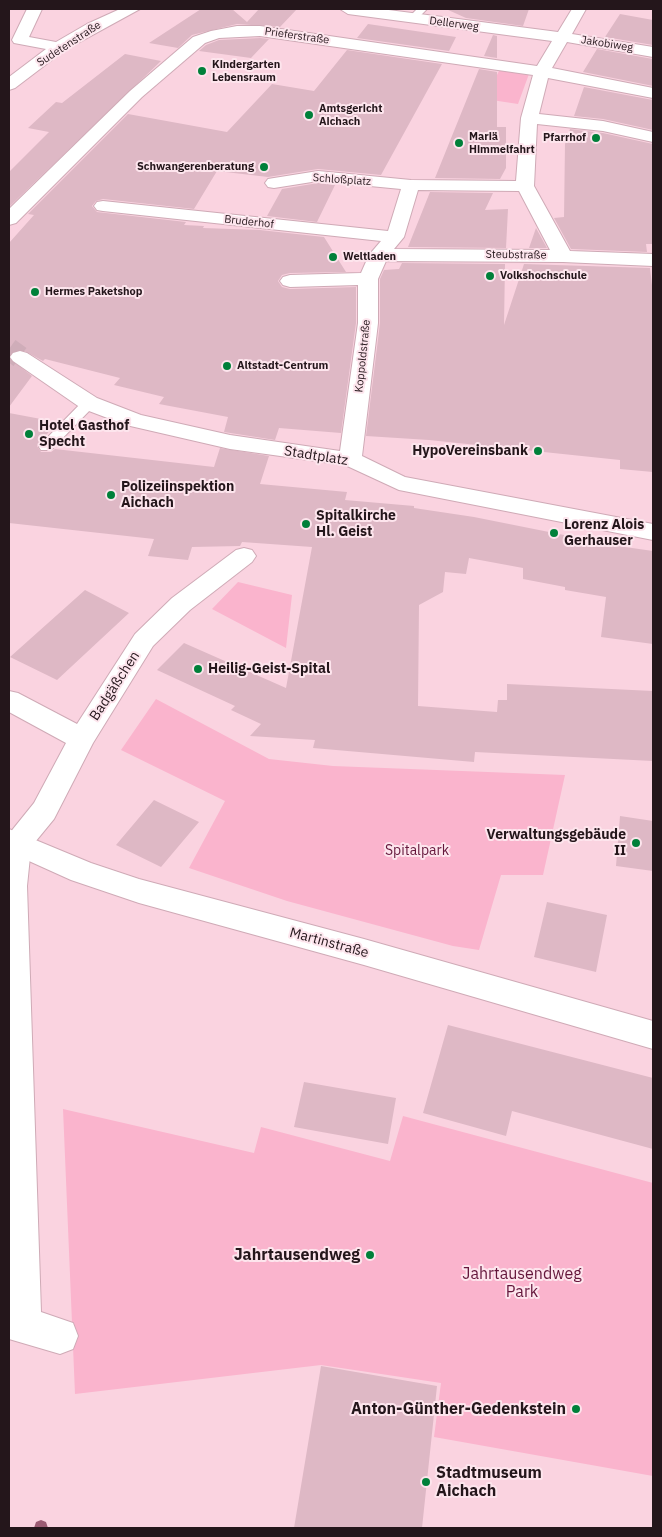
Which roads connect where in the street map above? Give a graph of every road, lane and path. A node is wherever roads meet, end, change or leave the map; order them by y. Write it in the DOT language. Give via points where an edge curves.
graph roads {
  1 [pos="34,9"];
  2 [pos="132,9"];
  3 [pos="348,9"];
  4 [pos="579,9"];
  5 [pos="418,14"];
  6 [pos="560,37"];
  7 [pos="14,39"];
  8 [pos="59,48"];
  9 [pos="653,52"];
  10 [pos="542,71"];
  11 [pos="9,86"];
  12 [pos="653,94"];
  13 [pos="528,118"];
  14 [pos="653,137"];
  15 [pos="274,183"];
  16 [pos="411,185"];
  17 [pos="524,186"];
  18 [pos="103,206"];
  19 [pos="9,219"];
  20 [pos="395,237"];
  21 [pos="379,255"];
  22 [pos="563,256"];
  23 [pos="653,260"];
  24 [pos="368,279"];
  25 [pos="290,281"];
  26 [pos="20,357"];
  27 [pos="89,403"];
  28 [pos="46,447"];
  29 [pos="350,459"];
  30 [pos="653,532"];
  31 [pos="244,556"];
  32 [pos="9,700"];
  33 [pos="82,738"];
  34 [pos="13,842"];
  35 [pos="653,1035"];
  36 [pos="16,1323"];
  37 [pos="60,1336"];
  1 -- 7 [label="street"];
  2 -- 8 [label="street, Sudetenstraße" via="92,27"];
  3 -- 5 [label="street, Dellerweg"];
  4 -- 6 [label="street"];
  5 -- 6 [label="street, Dellerweg"];
  6 -- 9 [label="street, Jakobiweg"];
  6 -- 10 [label="street"];
  7 -- 8 [label="street"];
  8 -- 11 [label="street, Sudetenstraße"];
  10 -- 12 [label="street, Prieferstraße"];
  10 -- 13 [label="street"];
  10 -- 19 [label="street, Prieferstraße" via="260,31 237,30 216,34 199,40 136,94"];
  13 -- 14 [label="street" via="603,126"];
  13 -- 17 [label="street"];
  15 -- 16 [label="street, Schloßplatz" via="318,176"];
  16 -- 17 [label="street, Schloßplatz"];
  16 -- 20 [label="street"];
  17 -- 22 [label="street"];
  18 -- 20 [label="street, Bruderhof"];
  20 -- 21 [label="street"];
  21 -- 22 [label="street, Steubstraße"];
  21 -- 24 [label="street, Koppoldstraße"];
  22 -- 23 [label="street, Steubstraße"];
  24 -- 25 [label="street"];
  24 -- 29 [label="street, Koppoldstraße" via="368,323"];
  26 -- 27 [label="street, Stadtplatz"];
  27 -- 28 [label="lane"];
  27 -- 29 [label="street, Stadtplatz" via="172,430 230,442"];
  29 -- 30 [label="street, Stadtplatz" via="399,483"];
  31 -- 33 [label="street, Badgäßchen" via="182,604 144,640"];
  32 -- 33 [label="street"];
  33 -- 34 [label="street, Badgäßchen" via="44,811"];
  34 -- 35 [label="street, Martinstraße" via="81,872 139,890"];
  34 -- 36 [label="street"];
  36 -- 37 [label="street"];
}
